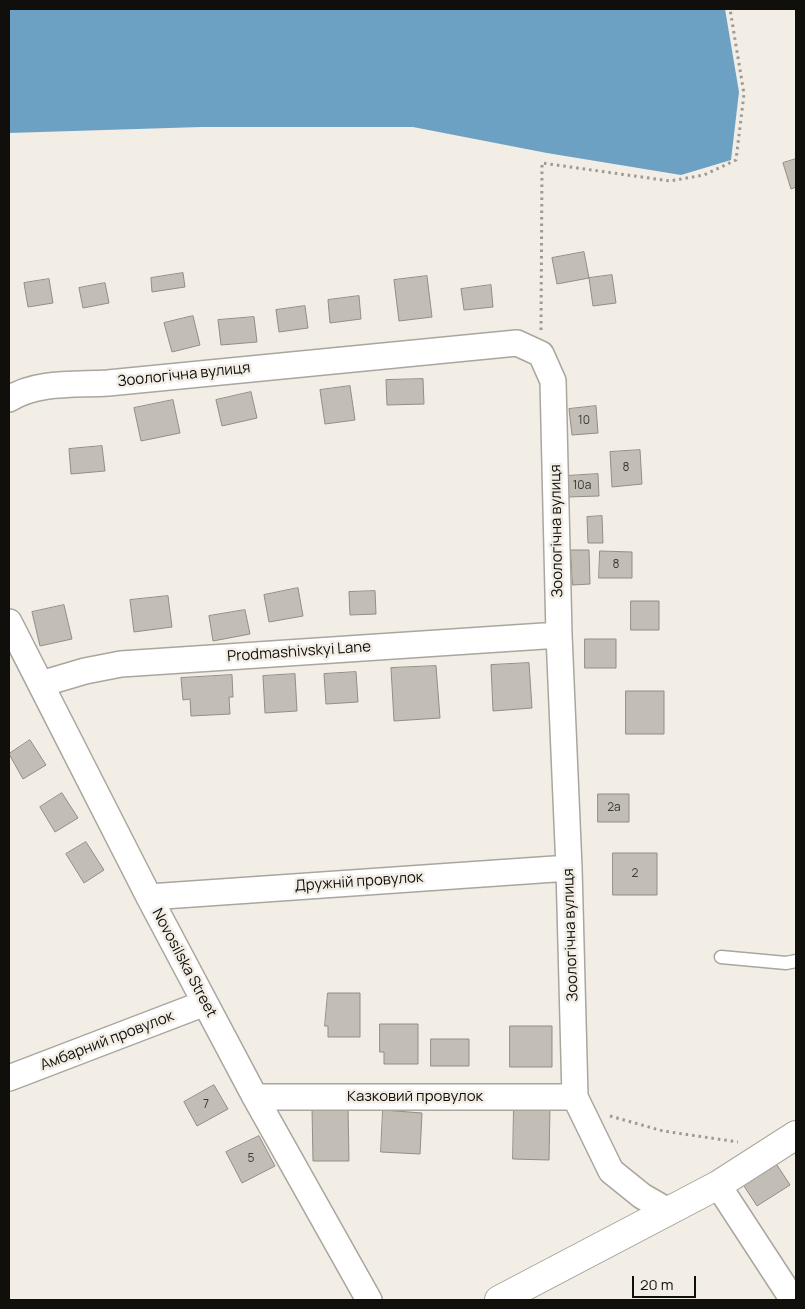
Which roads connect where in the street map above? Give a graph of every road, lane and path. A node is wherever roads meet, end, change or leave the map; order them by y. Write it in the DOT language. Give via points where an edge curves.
graph roads {
  1 [pos="730,9"];
  2 [pos="541,354"];
  3 [pos="9,399"];
  4 [pos="9,622"];
  5 [pos="559,635"];
  6 [pos="41,684"];
  7 [pos="569,868"];
  8 [pos="149,897"];
  9 [pos="721,957"];
  10 [pos="796,961"];
  11 [pos="205,1003"];
  12 [pos="9,1078"];
  13 [pos="255,1097"];
  14 [pos="575,1097"];
  15 [pos="796,1135"];
  16 [pos="739,1142"];
  17 [pos="718,1185"];
  18 [pos="668,1211"];
  19 [pos="368,1300"];
  20 [pos="499,1300"];
  21 [pos="793,1300"];
  1 -- 2 [label="path" via="744,94 736,160 704,175 670,181 542,163"];
  2 -- 3 [label="street, Зоологічна вулиця" via="517,343 46,386 20,392"];
  2 -- 5 [label="street, Зоологічна вулиця" via="554,381"];
  4 -- 6 [label="street, Novosilska Street"];
  5 -- 6 [label="street, Prodmashivskyi Lane" via="121,664"];
  5 -- 7 [label="street, Зоологічна вулиця"];
  6 -- 8 [label="street, Novosilska Street"];
  7 -- 8 [label="street, Дружній провулок"];
  7 -- 14 [label="street, Зоологічна вулиця"];
  8 -- 11 [label="street, Novosilska Street"];
  9 -- 10 [label="lane" via="786,963"];
  11 -- 12 [label="street, Амбарний провулок"];
  11 -- 13 [label="street, Novosilska Street"];
  13 -- 14 [label="street, Казковий провулок"];
  13 -- 19 [label="street, Novosilska Street"];
  14 -- 16 [label="path" via="602,1114 663,1132"];
  14 -- 18 [label="street, Зоологічна вулиця" via="611,1171 642,1196"];
  15 -- 17 [label="street"];
  17 -- 18 [label="street"];
  17 -- 21 [label="street"];
  18 -- 20 [label="street"];
}
